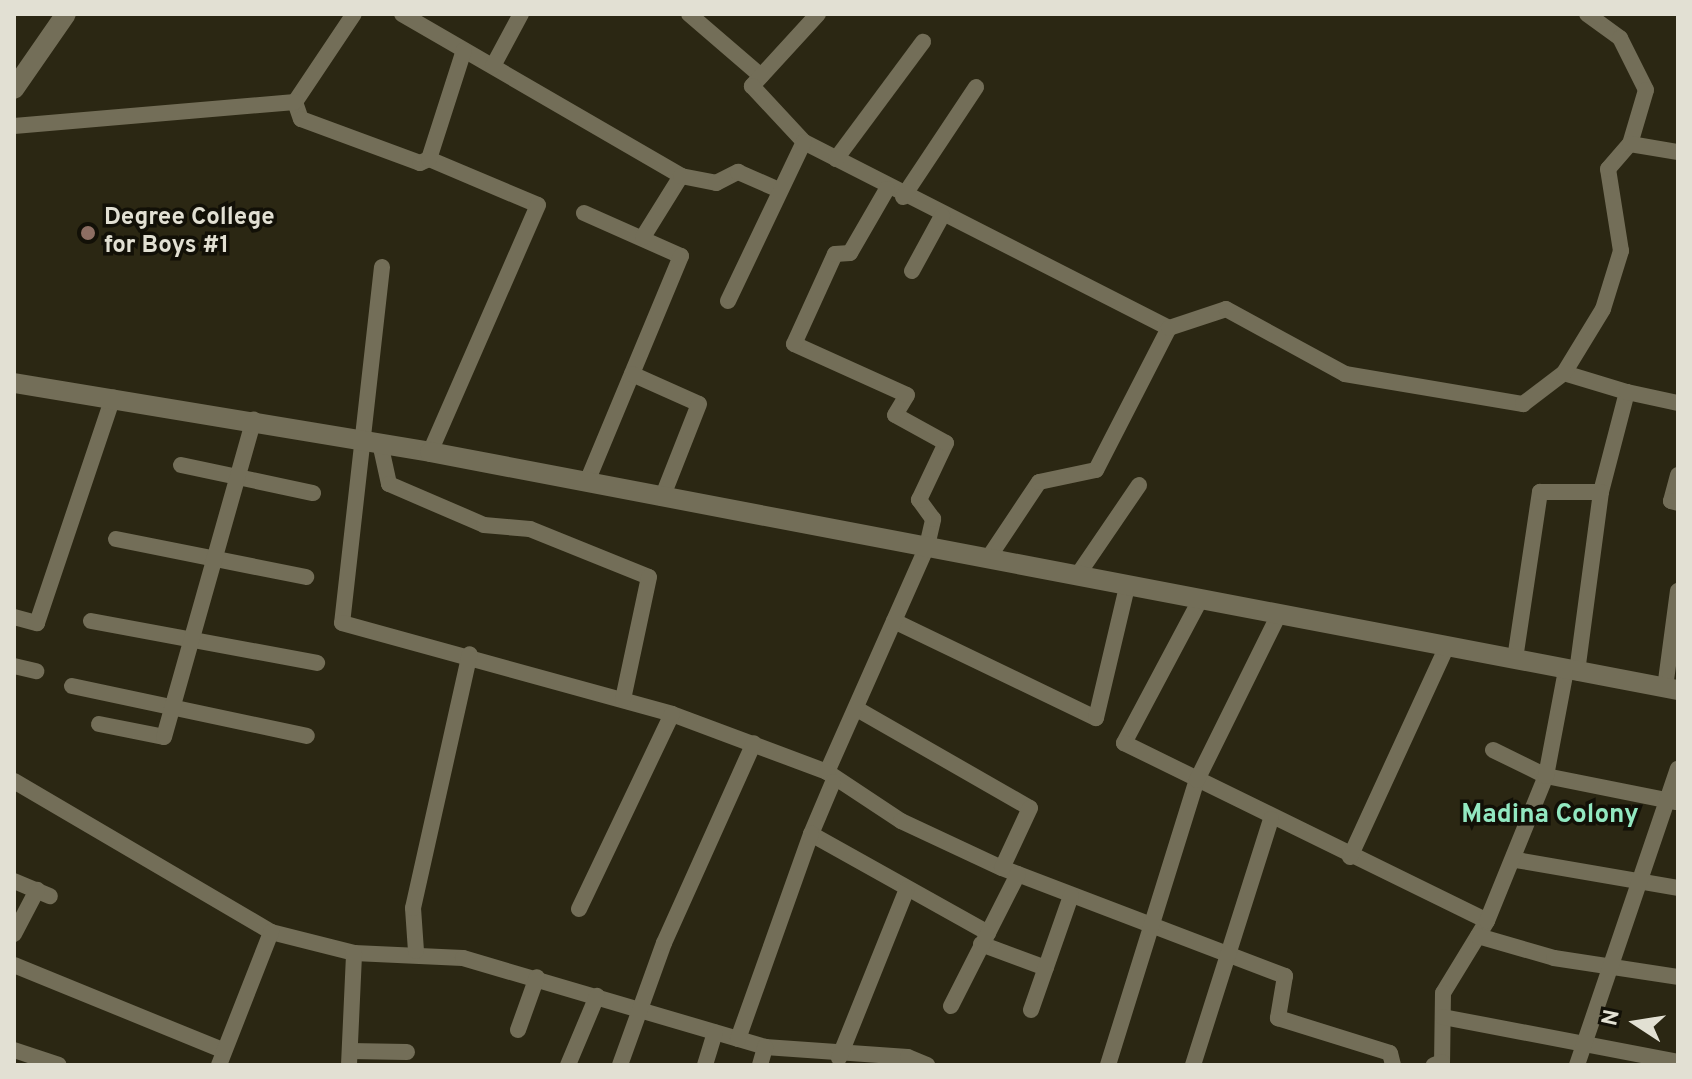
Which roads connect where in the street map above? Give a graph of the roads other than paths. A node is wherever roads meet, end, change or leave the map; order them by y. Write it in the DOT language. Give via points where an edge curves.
graph roads {
  1 [pos="66,14"];
  2 [pos="354,14"];
  3 [pos="402,14"];
  4 [pos="521,14"];
  5 [pos="689,14"];
  6 [pos="818,14"];
  7 [pos="1587,14"];
  8 [pos="923,42"];
  9 [pos="464,50"];
  10 [pos="493,66"];
  11 [pos="761,76"];
  12 [pos="976,87"];
  13 [pos="14,89"];
  14 [pos="295,102"];
  15 [pos="14,126"];
  16 [pos="804,142"];
  17 [pos="1630,144"];
  18 [pos="1678,152"];
  19 [pos="429,159"];
  20 [pos="836,159"];
  21 [pos="681,176"];
  22 [pos="777,189"];
  23 [pos="887,189"];
  24 [pos="903,197"];
  25 [pos="584,213"];
  26 [pos="942,216"];
  27 [pos="643,237"];
  28 [pos="382,267"];
  29 [pos="912,271"];
  30 [pos="728,301"];
  31 [pos="1169,328"];
  32 [pos="1564,373"];
  33 [pos="632,374"];
  34 [pos="14,383"];
  35 [pos="1627,392"];
  36 [pos="113,397"];
  37 [pos="1678,403"];
  38 [pos="254,420"];
  39 [pos="358,441"];
  40 [pos="380,443"];
  41 [pos="430,452"];
  42 [pos="181,465"];
  43 [pos="1678,475"];
  44 [pos="236,477"];
  45 [pos="587,482"];
  46 [pos="1139,485"];
  47 [pos="1601,492"];
  48 [pos="313,493"];
  49 [pos="662,498"];
  50 [pos="1678,503"];
  51 [pos="116,539"];
  52 [pos="927,546"];
  53 [pos="989,557"];
  54 [pos="211,558"];
  55 [pos="1077,576"];
  56 [pos="306,577"];
  57 [pos="1127,587"];
  58 [pos="1678,591"];
  59 [pos="1199,602"];
  60 [pos="1278,616"];
  61 [pos="14,617"];
  62 [pos="91,621"];
  63 [pos="894,621"];
  64 [pos="190,638"];
  65 [pos="1447,646"];
  66 [pos="470,654"];
  67 [pos="1515,659"];
  68 [pos="317,663"];
  69 [pos="14,666"];
  70 [pos="36,671"];
  71 [pos="1572,671"];
  72 [pos="72,686"];
  73 [pos="1672,689"];
  74 [pos="623,699"];
  75 [pos="171,706"];
  76 [pos="857,709"];
  77 [pos="672,714"];
  78 [pos="99,724"];
  79 [pos="307,736"];
  80 [pos="754,743"];
  81 [pos="1493,750"];
  82 [pos="1678,769"];
  83 [pos="1546,776"];
  84 [pos="830,777"];
  85 [pos="14,781"];
  86 [pos="1196,784"];
  87 [pos="1673,801"];
  88 [pos="1271,819"];
  89 [pos="811,834"];
  90 [pos="1350,857"];
  91 [pos="1516,860"];
  92 [pos="1010,871"];
  93 [pos="14,881"];
  94 [pos="1641,882"];
  95 [pos="1678,888"];
  96 [pos="907,889"];
  97 [pos="1071,896"];
  98 [pos="579,909"];
  99 [pos="1153,924"];
  100 [pos="1482,929"];
  101 [pos="271,932"];
  102 [pos="14,934"];
  103 [pos="985,938"];
  104 [pos="416,951"];
  105 [pos="1233,952"];
  106 [pos="354,953"];
  107 [pos="14,965"];
  108 [pos="1611,966"];
  109 [pos="1046,968"];
  110 [pos="537,977"];
  111 [pos="1678,977"];
  112 [pos="597,996"];
  113 [pos="951,1006"];
  114 [pos="642,1010"];
  115 [pos="1031,1010"];
  116 [pos="1443,1017"];
  117 [pos="518,1030"];
  118 [pos="715,1033"];
  119 [pos="738,1039"];
  120 [pos="1585,1044"];
  121 [pos="765,1047"];
  122 [pos="14,1050"];
  123 [pos="407,1052"];
  124 [pos="220,1058"];
  125 [pos="350,1058"];
  126 [pos="839,1058"];
  127 [pos="874,1061"];
  128 [pos="1678,1062"];
  129 [pos="50,1064"];
  130 [pos="568,1065"];
  131 [pos="620,1065"];
  132 [pos="705,1065"];
  133 [pos="760,1065"];
  134 [pos="927,1065"];
  135 [pos="1108,1065"];
  136 [pos="1193,1065"];
  137 [pos="1393,1065"];
  138 [pos="1434,1065"];
  139 [pos="1577,1065"];
  1 -- 13 [label="street"];
  2 -- 14 [label="street"];
  3 -- 9 [label="street"];
  4 -- 10 [label="street"];
  5 -- 11 [label="street"];
  6 -- 11 [label="street"];
  7 -- 17 [label="street" via="1620,38 1646,90"];
  8 -- 20 [label="street"];
  9 -- 10 [label="street"];
  9 -- 19 [label="street"];
  10 -- 21 [label="street"];
  11 -- 16 [label="street" via="752,86"];
  12 -- 24 [label="street"];
  14 -- 15 [label="street"];
  14 -- 19 [label="street" via="301,119 420,163"];
  16 -- 20 [label="street"];
  16 -- 22 [label="street"];
  17 -- 18 [label="street"];
  17 -- 32 [label="street" via="1608,169 1621,251 1603,309"];
  19 -- 41 [label="street" via="538,205"];
  20 -- 23 [label="street"];
  21 -- 22 [label="street" via="716,183 738,172"];
  21 -- 27 [label="street"];
  22 -- 30 [label="street"];
  23 -- 24 [label="street"];
  23 -- 52 [label="street" via="850,253 835,254 794,344 907,395 895,415 946,443 919,500 933,519"];
  24 -- 26 [label="street"];
  25 -- 27 [label="street"];
  26 -- 29 [label="street"];
  26 -- 31 [label="street"];
  27 -- 33 [label="street" via="681,256"];
  28 -- 39 [label="street"];
  31 -- 32 [label="street" via="1226,309 1345,374 1523,404"];
  31 -- 53 [label="street" via="1096,470 1039,482"];
  32 -- 35 [label="street"];
  33 -- 45 [label="street"];
  33 -- 49 [label="street" via="699,404"];
  34 -- 36 [label="street"];
  35 -- 37 [label="street"];
  35 -- 47 [label="street"];
  36 -- 38 [label="street"];
  36 -- 61 [label="street" via="37,623"];
  38 -- 39 [label="street"];
  38 -- 44 [label="street"];
  39 -- 40 [label="street"];
  39 -- 66 [label="street" via="342,623"];
  40 -- 41 [label="street"];
  40 -- 74 [label="street" via="389,484 484,525 530,529 649,577"];
  41 -- 45 [label="street"];
  42 -- 44 [label="street"];
  43 -- 50 [label="street" via="1671,501"];
  44 -- 48 [label="street"];
  44 -- 54 [label="street"];
  45 -- 49 [label="street"];
  46 -- 55 [label="street"];
  47 -- 67 [label="street" via="1540,492"];
  47 -- 71 [label="street"];
  49 -- 52 [label="street"];
  51 -- 54 [label="street"];
  52 -- 53 [label="street"];
  52 -- 63 [label="street"];
  53 -- 55 [label="street"];
  54 -- 56 [label="street"];
  54 -- 64 [label="street"];
  55 -- 57 [label="street"];
  57 -- 59 [label="street"];
  57 -- 63 [label="street" via="1096,718"];
  58 -- 73 [label="street"];
  59 -- 60 [label="street"];
  59 -- 86 [label="street" via="1124,743"];
  60 -- 65 [label="street"];
  60 -- 86 [label="street"];
  62 -- 64 [label="street"];
  63 -- 76 [label="street"];
  64 -- 68 [label="street"];
  64 -- 75 [label="street"];
  65 -- 67 [label="street"];
  65 -- 90 [label="street"];
  66 -- 74 [label="street"];
  66 -- 104 [label="street" via="413,908"];
  67 -- 71 [label="street"];
  69 -- 70 [label="street"];
  71 -- 73 [label="street"];
  71 -- 83 [label="street"];
  72 -- 75 [label="street"];
  74 -- 77 [label="street"];
  75 -- 78 [label="street" via="164,737"];
  75 -- 79 [label="street"];
  76 -- 84 [label="street"];
  76 -- 92 [label="street" via="1030,808"];
  77 -- 80 [label="street"];
  77 -- 98 [label="street"];
  80 -- 84 [label="street"];
  80 -- 114 [label="street"];
  81 -- 83 [label="street"];
  82 -- 87 [label="street"];
  83 -- 87 [label="street"];
  83 -- 91 [label="street"];
  84 -- 89 [label="street"];
  84 -- 92 [label="street"];
  85 -- 101 [label="street"];
  86 -- 88 [label="street"];
  86 -- 99 [label="street"];
  87 -- 94 [label="street"];
  88 -- 90 [label="street"];
  88 -- 105 [label="street"];
  89 -- 96 [label="street"];
  89 -- 119 [label="street"];
  90 -- 100 [label="street"];
  91 -- 94 [label="street"];
  91 -- 100 [label="street"];
  92 -- 97 [label="street"];
  92 -- 103 [label="street"];
  93 -- 102 [label="street" via="44,893"];
  94 -- 95 [label="street"];
  94 -- 108 [label="street"];
  96 -- 103 [label="street"];
  96 -- 126 [label="street"];
  97 -- 99 [label="street"];
  97 -- 109 [label="street"];
  99 -- 105 [label="street"];
  99 -- 135 [label="street"];
  100 -- 108 [label="street"];
  100 -- 116 [label="street" via="1443,993"];
  101 -- 106 [label="street"];
  101 -- 124 [label="street"];
  103 -- 109 [label="street"];
  103 -- 113 [label="street"];
  104 -- 106 [label="street"];
  104 -- 110 [label="street"];
  105 -- 136 [label="street"];
  105 -- 137 [label="street" via="1285,976 1278,1018 1390,1053"];
  106 -- 125 [label="street"];
  107 -- 124 [label="street"];
  108 -- 111 [label="street"];
  108 -- 120 [label="street"];
  109 -- 115 [label="street"];
  110 -- 112 [label="street"];
  110 -- 117 [label="street"];
  112 -- 114 [label="street"];
  112 -- 130 [label="street"];
  114 -- 118 [label="street"];
  114 -- 131 [label="street"];
  116 -- 120 [label="street"];
  116 -- 138 [label="street" via="1442,1062"];
  118 -- 119 [label="street"];
  118 -- 132 [label="street"];
  119 -- 121 [label="street"];
  120 -- 128 [label="street"];
  120 -- 139 [label="street"];
  121 -- 126 [label="street"];
  121 -- 133 [label="street"];
  122 -- 129 [label="street"];
  123 -- 125 [label="street"];
  126 -- 127 [label="street"];
  127 -- 134 [label="street"];
}
